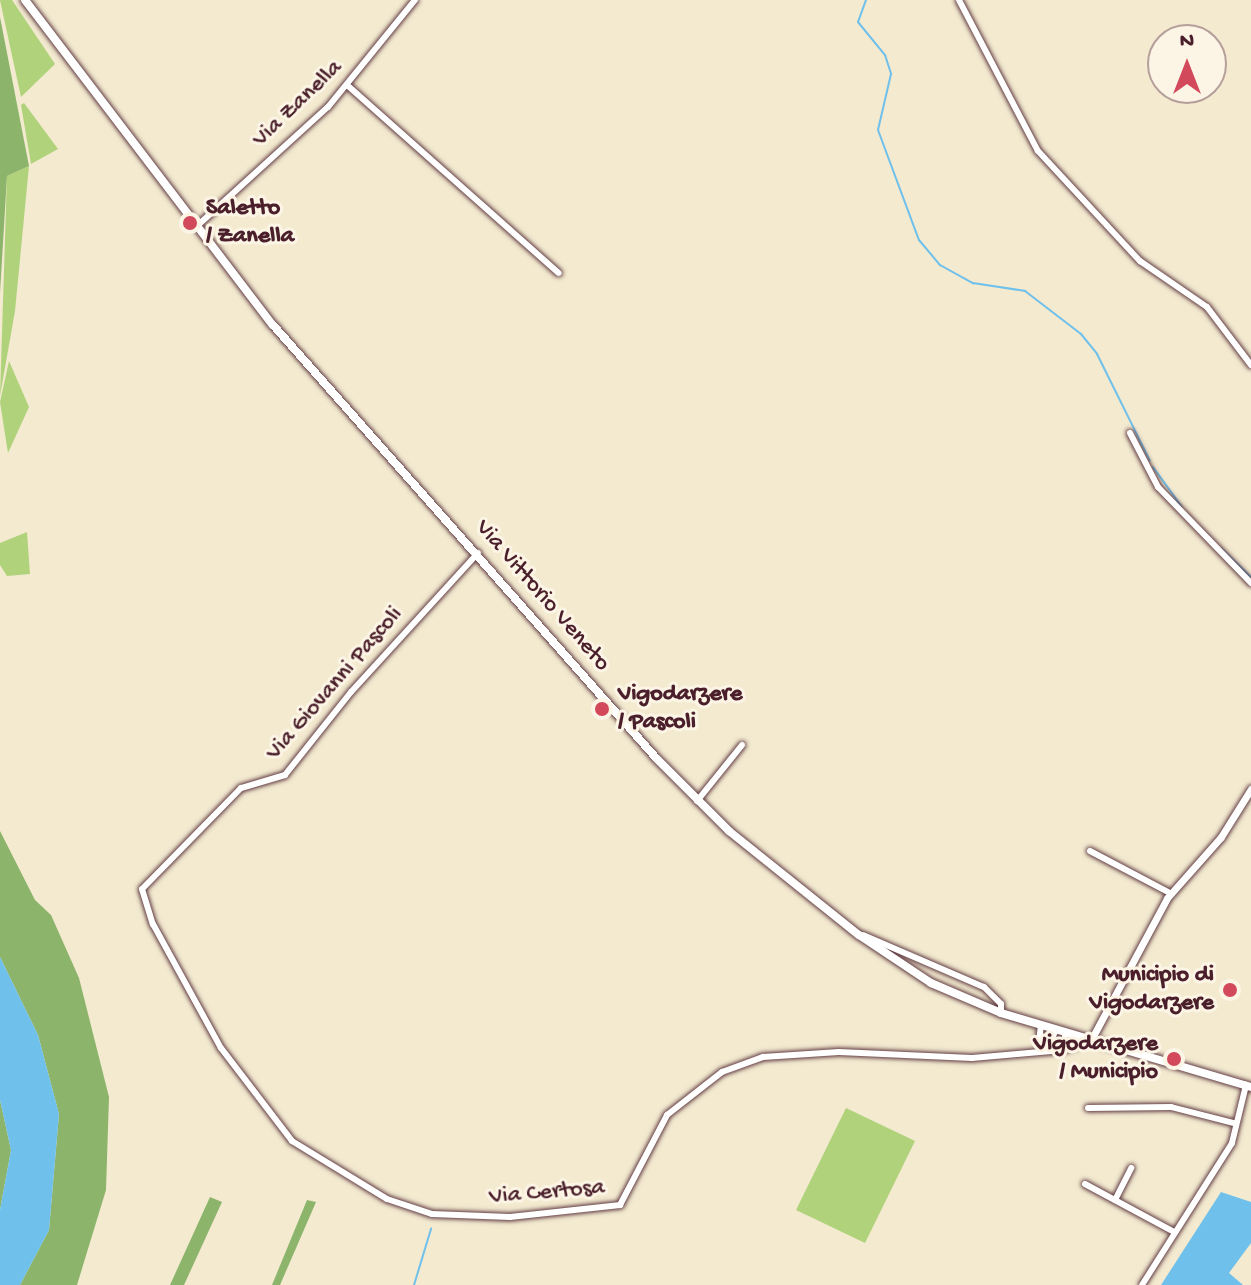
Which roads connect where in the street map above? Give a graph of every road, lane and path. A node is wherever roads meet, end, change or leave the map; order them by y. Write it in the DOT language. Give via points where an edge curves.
graph roads {
  1 [pos="25,0"];
  2 [pos="415,0"];
  3 [pos="959,0"];
  4 [pos="347,85"];
  5 [pos="197,226"];
  6 [pos="559,273"];
  7 [pos="1251,365"];
  8 [pos="1130,433"];
  9 [pos="478,553"];
  10 [pos="1251,583"];
  11 [pos="742,745"];
  12 [pos="1251,789"];
  13 [pos="697,801"];
  14 [pos="1090,851"];
  15 [pos="142,889"];
  16 [pos="1170,893"];
  17 [pos="859,935"];
  18 [pos="1001,1013"];
  19 [pos="1041,1025"];
  20 [pos="1061,1031"];
  21 [pos="1091,1040"];
  22 [pos="1054,1050"];
  23 [pos="1046,1051"];
  24 [pos="1248,1086"];
  25 [pos="1088,1108"];
  26 [pos="1234,1123"];
  27 [pos="1131,1168"];
  28 [pos="1085,1184"];
  29 [pos="1115,1200"];
  30 [pos="1174,1232"];
  31 [pos="1142,1285"];
  1 -- 5 [label="main road, Via Vittorio Veneto"];
  2 -- 4 [label="street, Via Zanella"];
  3 -- 7 [label="street" via="1038,151 1140,261 1207,307"];
  4 -- 5 [label="street, Via Zanella"];
  4 -- 6 [label="street"];
  5 -- 9 [label="main road, Via Vittorio Veneto" via="273,325"];
  8 -- 10 [label="street" via="1158,487"];
  9 -- 13 [label="main road, Via Vittorio Veneto"];
  9 -- 15 [label="street, Via Giovanni Pascoli" via="351,692 285,775 241,788"];
  11 -- 13 [label="street"];
  12 -- 16 [label="street" via="1221,837"];
  13 -- 17 [label="main road, Via Vittorio Veneto"];
  14 -- 16 [label="street"];
  15 -- 23 [label="street, Via Certosa" via="153,924 221,1048 270,1118 321,1163 387,1199 432,1214 510,1217 620,1205 667,1115 712,1078 763,1057 839,1052 972,1058"];
  16 -- 21 [label="street"];
  17 -- 18 [label="main road, Via Vittorio Veneto" via="931,983"];
  17 -- 18 [label="street" via="984,987 1001,1004"];
  18 -- 19 [label="main road, Via Vittorio Veneto"];
  19 -- 20 [label="main road, Via Vittorio Veneto"];
  19 -- 23 [label="street" via="1039,1042"];
  20 -- 21 [label="main road, Via Vittorio Veneto"];
  20 -- 22 [label="street" via="1063,1044"];
  20 -- 23 [label="street"];
  21 -- 22 [label="street, Via Certosa"];
  21 -- 24 [label="main road, Via Vittorio Veneto"];
  22 -- 23 [label="street, Via Certosa"];
  24 -- 26 [label="street"];
  25 -- 26 [label="street" via="1171,1107"];
  26 -- 30 [label="street" via="1232,1143"];
  27 -- 29 [label="street"];
  28 -- 29 [label="street"];
  29 -- 30 [label="street"];
  30 -- 31 [label="street"];
}
